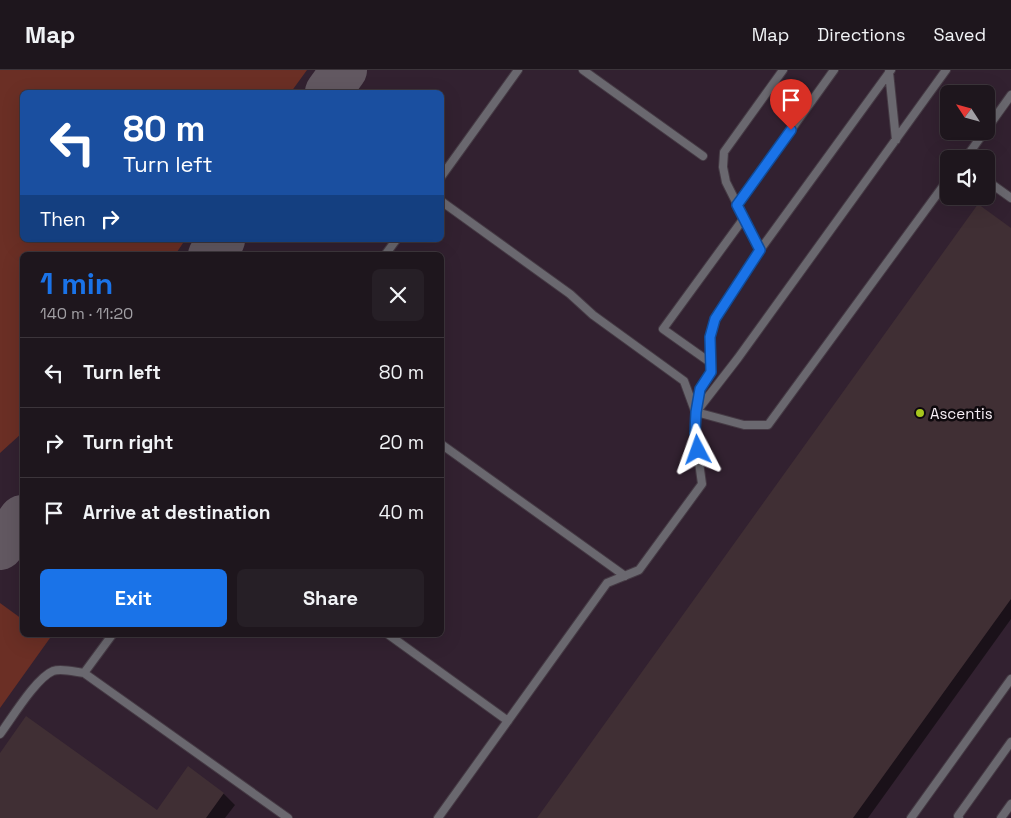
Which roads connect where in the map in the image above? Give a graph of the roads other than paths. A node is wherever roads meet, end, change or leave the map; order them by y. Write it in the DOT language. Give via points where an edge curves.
graph roads {
  1 [pos="518,70"];
  2 [pos="583,70"];
  3 [pos="783,70"];
  4 [pos="834,70"];
  5 [pos="946,70"];
  6 [pos="890,71"];
  7 [pos="1011,95"];
  8 [pos="995,117"];
  9 [pos="896,140"];
  10 [pos="978,140"];
  11 [pos="971,150"];
  12 [pos="703,156"];
  13 [pos="444,173"];
  14 [pos="995,186"];
  15 [pos="940,190"];
  16 [pos="1011,198"];
  17 [pos="444,203"];
  18 [pos="737,205"];
  19 [pos="744,218"];
  20 [pos="760,250"];
  21 [pos="711,364"];
  22 [pos="696,412"];
  23 [pos="444,446"];
  24 [pos="625,576"];
  25 [pos="111,637"];
  26 [pos="392,637"];
  27 [pos="84,673"];
  28 [pos="1011,679"];
  29 [pos="508,720"];
  30 [pos="0,734"];
  31 [pos="1011,742"];
  32 [pos="1011,804"];
  33 [pos="958,817"];
  34 [pos="288,818"];
  35 [pos="438,818"];
  36 [pos="911,818"];
  37 [pos="1001,818"];
  1 -- 13 [label="lane"];
  2 -- 12 [label="lane"];
  3 -- 18 [label="lane" via="724,152 722,167"];
  4 -- 18 [label="lane"];
  5 -- 9 [label="lane"];
  6 -- 9 [label="lane"];
  6 -- 20 [label="lane"];
  7 -- 8 [label="lane"];
  9 -- 22 [label="lane"];
  10 -- 11 [label="lane"];
  14 -- 16 [label="lane"];
  15 -- 22 [label="lane" via="768,425 744,425"];
  17 -- 22 [label="lane" via="684,382"];
  18 -- 19 [label="lane"];
  19 -- 20 [label="lane"];
  19 -- 21 [label="lane" via="663,329"];
  20 -- 21 [label="lane" via="715,319 710,337"];
  21 -- 22 [label="lane" via="711,372 700,389"];
  22 -- 24 [label="lane" via="695,433 702,484 639,570"];
  23 -- 24 [label="lane"];
  24 -- 29 [label="lane" via="607,583"];
  25 -- 27 [label="lane"];
  26 -- 29 [label="lane"];
  27 -- 30 [label="lane" via="54,670 42,677"];
  27 -- 34 [label="lane"];
  28 -- 36 [label="lane"];
  29 -- 35 [label="lane"];
  31 -- 33 [label="lane"];
  32 -- 37 [label="lane"];
}
